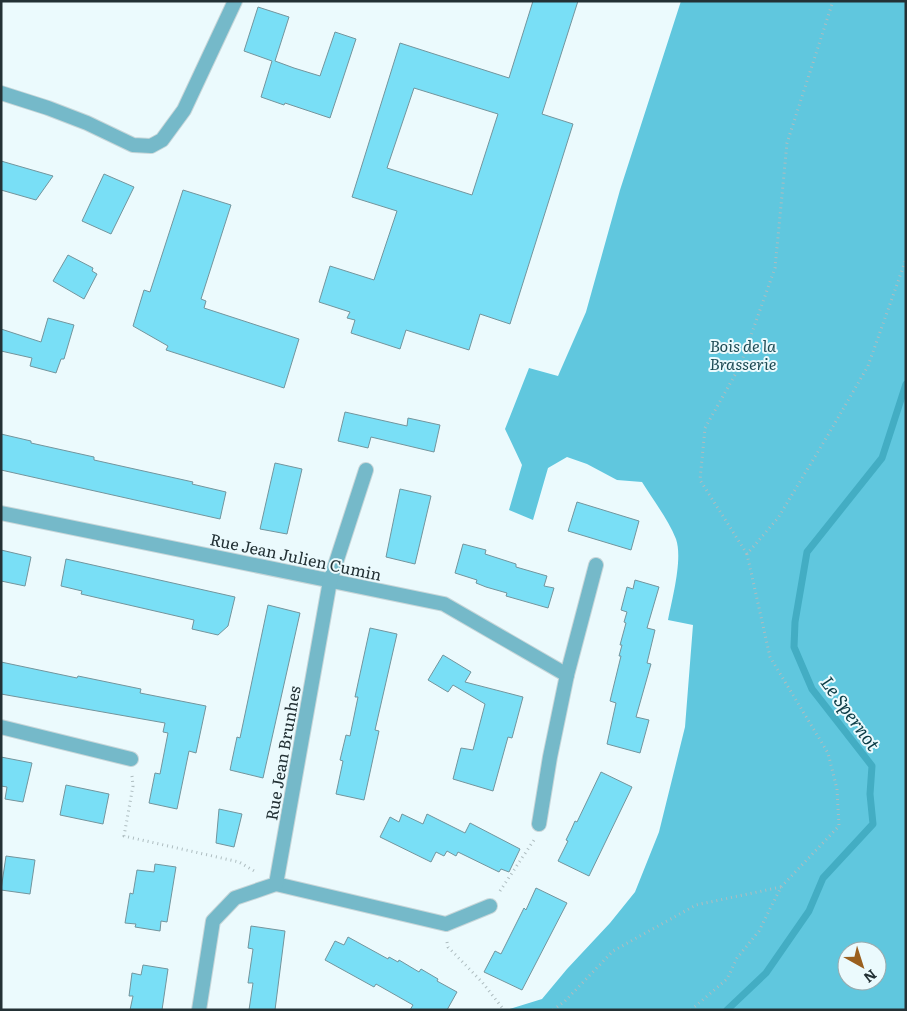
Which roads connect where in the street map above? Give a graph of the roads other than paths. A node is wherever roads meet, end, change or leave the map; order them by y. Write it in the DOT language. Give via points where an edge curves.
graph roads {
  1 [pos="235,1"];
  2 [pos="1,93"];
  3 [pos="366,470"];
  4 [pos="1,513"];
  5 [pos="596,565"];
  6 [pos="330,581"];
  7 [pos="567,674"];
  8 [pos="1,727"];
  9 [pos="132,759"];
  10 [pos="539,824"];
  11 [pos="276,884"];
  12 [pos="490,906"];
  13 [pos="199,1010"];
  1 -- 2 [label="street" via="184,110 162,140 151,146 133,145 87,123"];
  3 -- 6 [label="street, Rue Jean Brunhes"];
  4 -- 6 [label="street, Rue Jean Julien Cumin"];
  5 -- 7 [label="street"];
  6 -- 7 [label="street, Rue Jean Julien Cumin" via="444,604"];
  6 -- 11 [label="street, Rue Jean Brunhes"];
  7 -- 10 [label="street"];
  8 -- 9 [label="street"];
  11 -- 12 [label="street" via="446,924"];
  11 -- 13 [label="street" via="235,898 213,921"];
}
